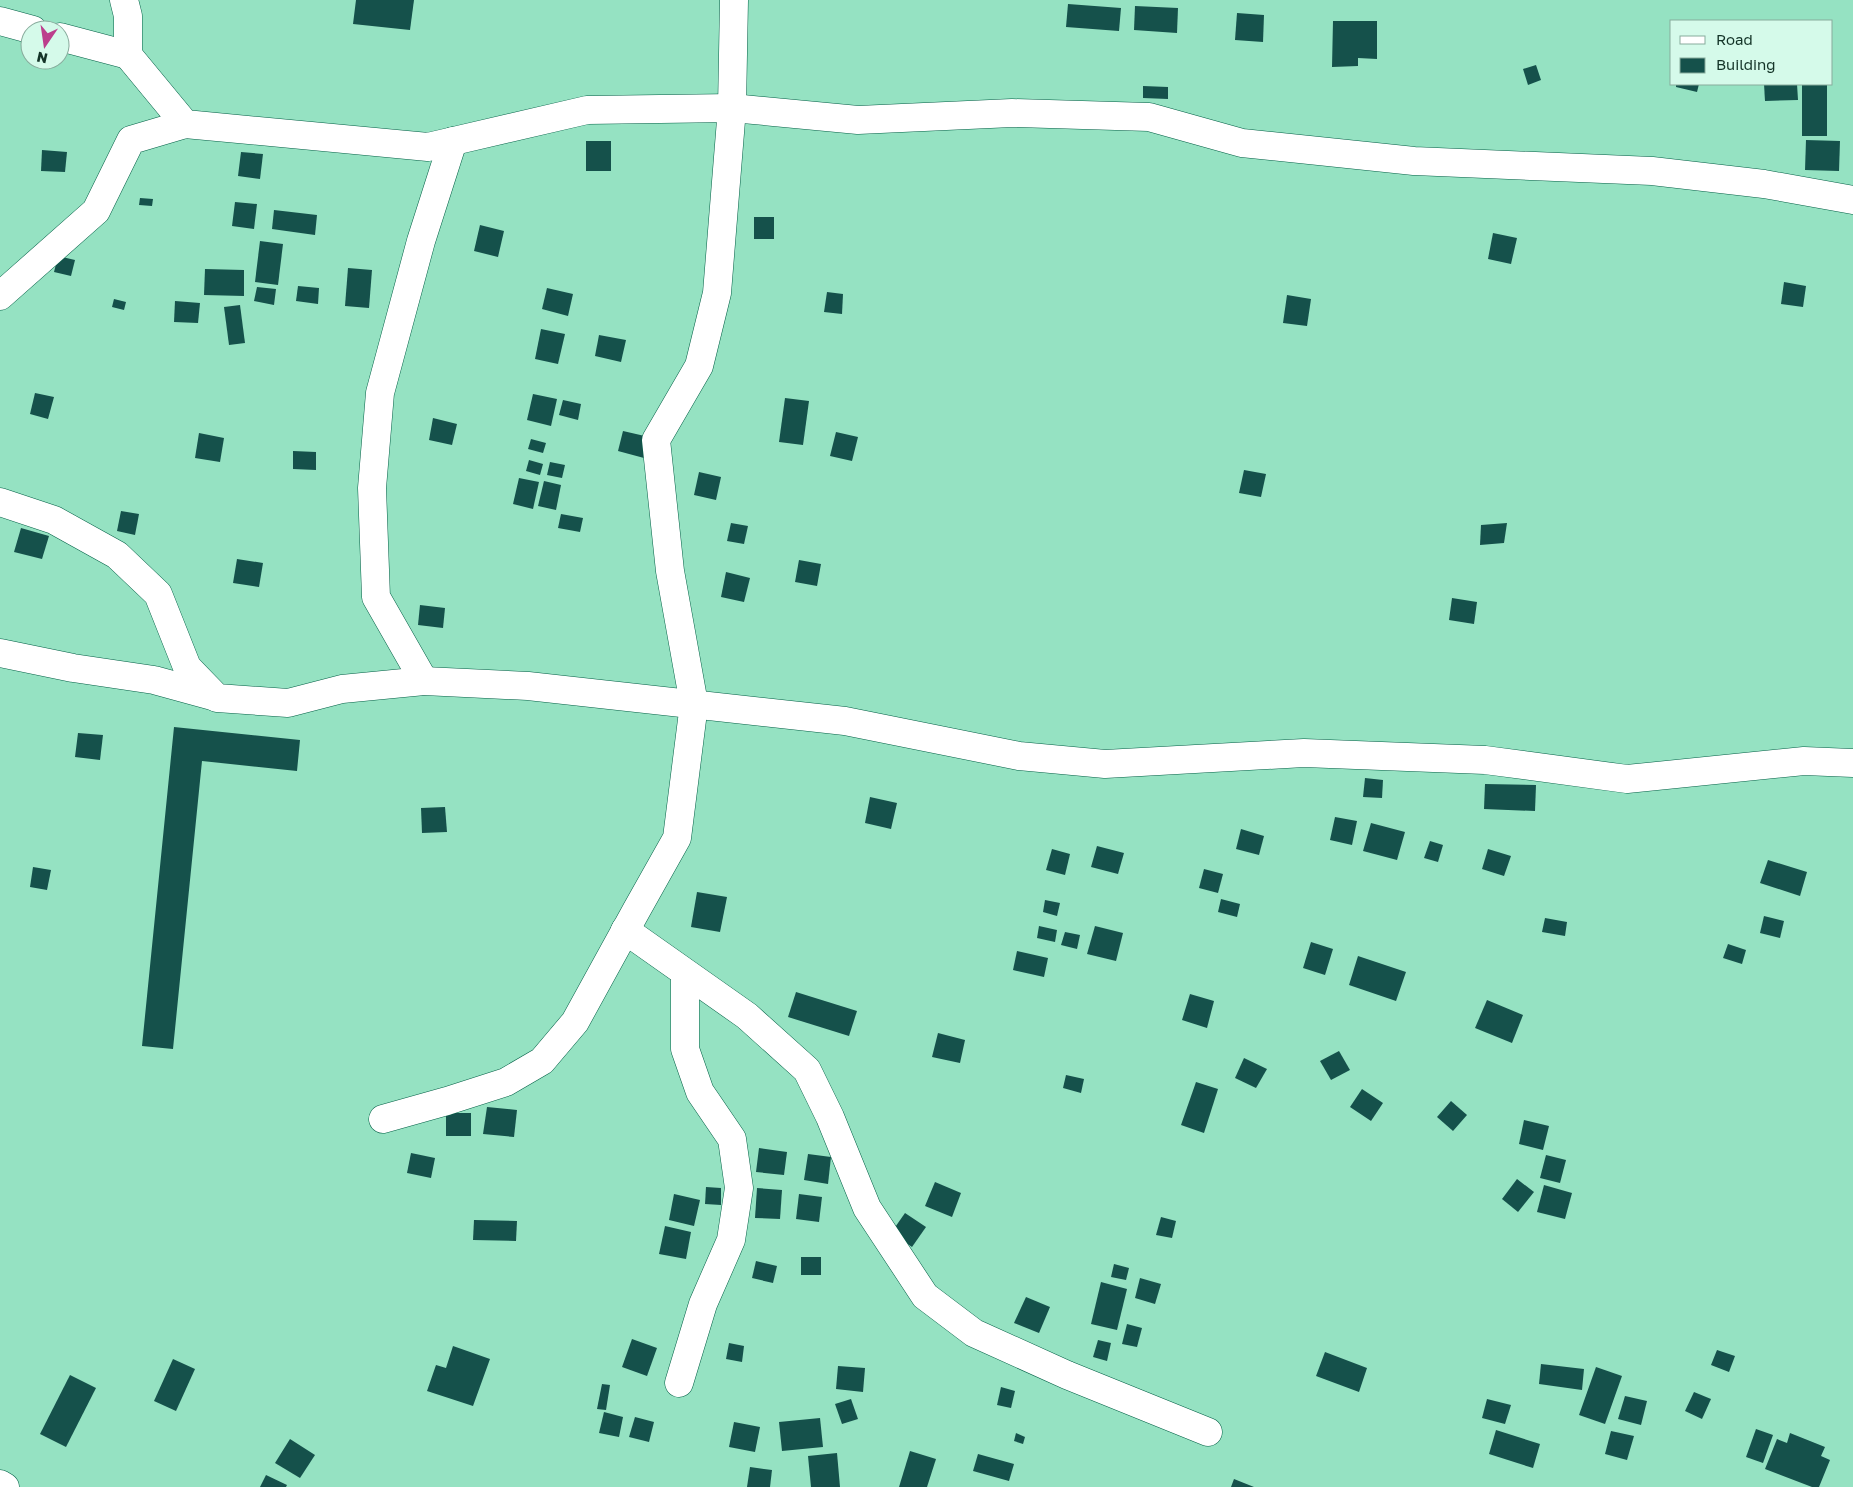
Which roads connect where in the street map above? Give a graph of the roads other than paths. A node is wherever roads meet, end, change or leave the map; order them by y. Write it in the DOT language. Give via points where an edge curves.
graph roads {
  1 [pos="124,0"];
  2 [pos="734,0"];
  3 [pos="0,21"];
  4 [pos="20,26"];
  5 [pos="70,40"];
  6 [pos="128,55"];
  7 [pos="732,108"];
  8 [pos="185,124"];
  9 [pos="454,141"];
  10 [pos="1853,200"];
  11 [pos="0,296"];
  12 [pos="0,502"];
  13 [pos="0,653"];
  14 [pos="424,681"];
  15 [pos="217,698"];
  16 [pos="694,704"];
  17 [pos="1853,763"];
  18 [pos="625,930"];
  19 [pos="685,974"];
  20 [pos="383,1119"];
  21 [pos="679,1383"];
  22 [pos="1208,1432"];
  23 [pos="0,1484"];
  24 [pos="5,1487"];
  1 -- 6 [label="street" via="128,16"];
  2 -- 7 [label="street"];
  3 -- 4 [label="street"];
  5 -- 6 [label="street"];
  6 -- 8 [label="street"];
  7 -- 9 [label="street" via="587,110"];
  7 -- 10 [label="street" via="858,120 1012,113 1149,117 1242,143 1414,161 1652,170 1764,184"];
  7 -- 16 [label="street" via="717,293 699,366 656,440 670,571"];
  8 -- 9 [label="street" via="428,147"];
  8 -- 11 [label="street" via="131,140 96,211"];
  9 -- 14 [label="street" via="421,241 380,393 372,488 376,597"];
  12 -- 15 [label="street" via="54,520 117,555 158,594 187,667"];
  13 -- 15 [label="street" via="154,680"];
  14 -- 15 [label="street" via="342,689 288,703"];
  14 -- 16 [label="street" via="528,686"];
  16 -- 17 [label="street" via="845,721 1019,756 1105,764 1304,753 1485,760 1627,779 1804,761"];
  16 -- 18 [label="street" via="678,838"];
  18 -- 19 [label="street"];
  18 -- 20 [label="street" via="575,1022 542,1061 506,1082"];
  19 -- 21 [label="street" via="685,1049 700,1092 732,1139 739,1188 731,1240 703,1304"];
  19 -- 22 [label="street" via="747,1016 807,1070 867,1208 924,1296 974,1332 1067,1375"];
  23 -- 24 [label="street"];
}
